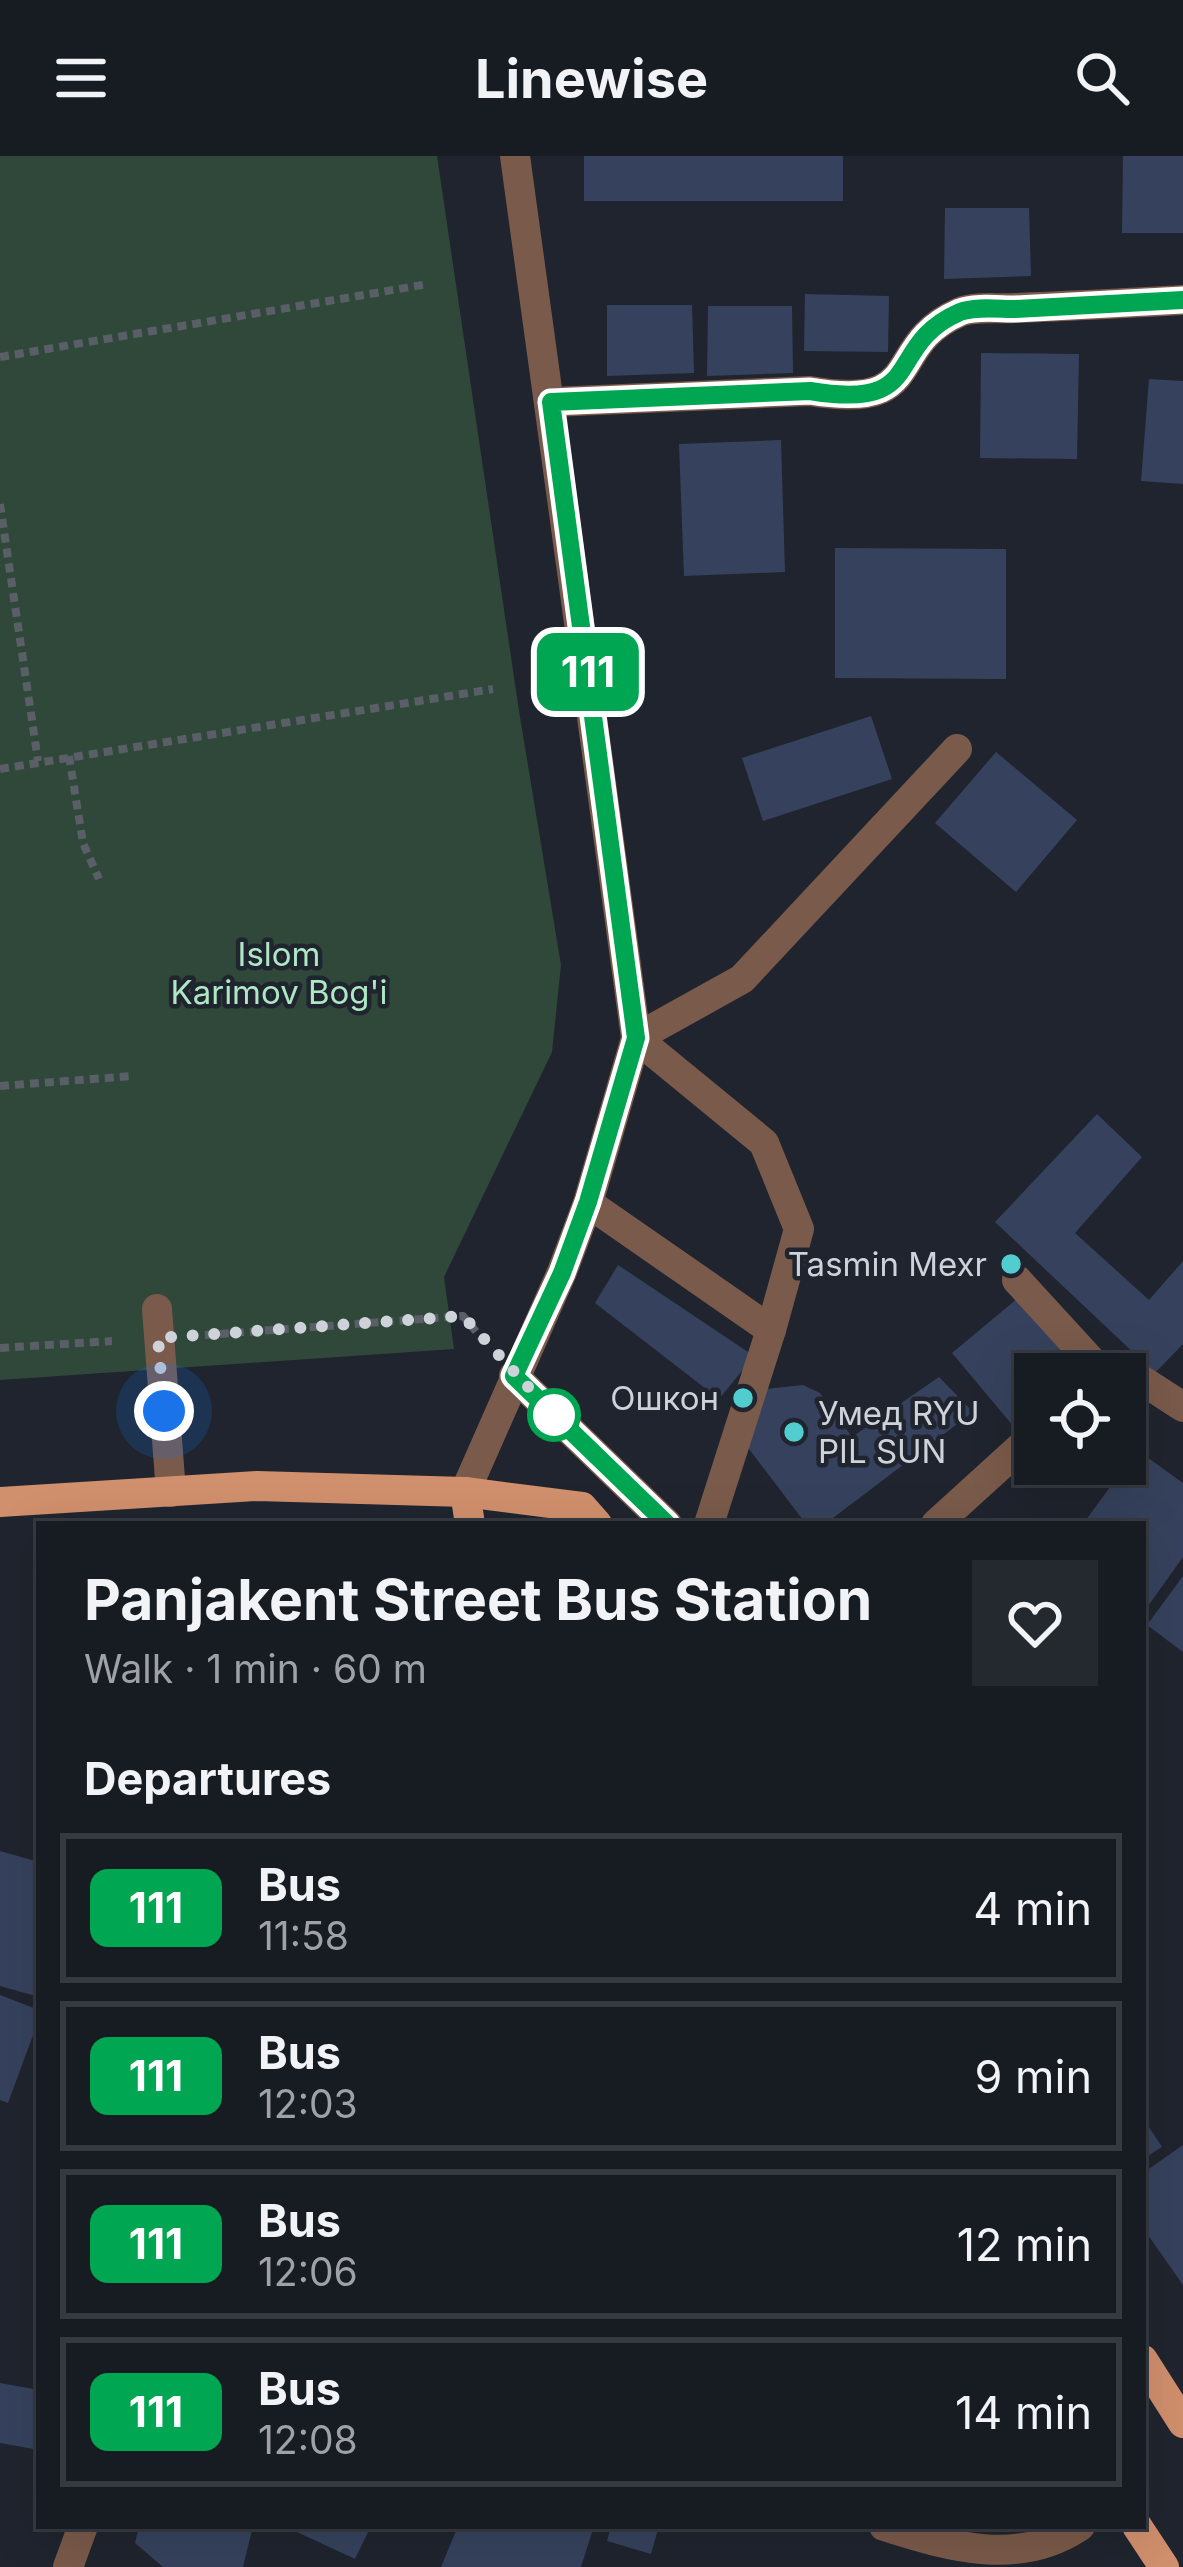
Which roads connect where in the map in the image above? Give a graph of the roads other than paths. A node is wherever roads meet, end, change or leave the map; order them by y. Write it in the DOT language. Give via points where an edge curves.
graph roads {
  1 [pos="515,156"];
  2 [pos="1183,300"];
  3 [pos="551,402"];
  4 [pos="957,749"];
  5 [pos="636,1038"];
  6 [pos="588,1202"];
  7 [pos="1017,1280"];
  8 [pos="157,1324"];
  9 [pos="771,1330"];
  10 [pos="1084,1353"];
  11 [pos="514,1376"];
  12 [pos="1146,1383"];
  13 [pos="1183,1408"];
  14 [pos="1014,1453"];
  15 [pos="172,1492"];
  16 [pos="466,1492"];
  17 [pos="0,1502"];
  18 [pos="470,1521"];
  19 [pos="594,1521"];
  20 [pos="664,1521"];
  21 [pos="710,1521"];
  22 [pos="938,1521"];
  23 [pos="1146,2365"];
  24 [pos="1183,2423"];
  25 [pos="82,2529"];
  26 [pos="894,2529"];
  27 [pos="1076,2529"];
  28 [pos="1139,2529"];
  29 [pos="68,2567"];
  30 [pos="1164,2567"];
  1 -- 3 [label="street"];
  2 -- 3 [label="street" via="962,311 921,340 895,382 875,394"];
  3 -- 5 [label="street"];
  4 -- 5 [label="street" via="742,980"];
  5 -- 6 [label="street"];
  5 -- 9 [label="street" via="764,1143 799,1229"];
  6 -- 9 [label="street"];
  6 -- 11 [label="street"];
  7 -- 10 [label="street"];
  8 -- 15 [label="street"];
  9 -- 21 [label="street"];
  11 -- 16 [label="street"];
  11 -- 20 [label="street"];
  12 -- 13 [label="street"];
  14 -- 22 [label="street"];
  15 -- 16 [label="main road"];
  15 -- 17 [label="main road"];
  16 -- 18 [label="main road"];
  16 -- 19 [label="main road" via="582,1507"];
  23 -- 24 [label="main road"];
  25 -- 29 [label="street"];
  26 -- 27 [label="street" via="958,2549 1031,2553"];
  28 -- 30 [label="main road"];
}
